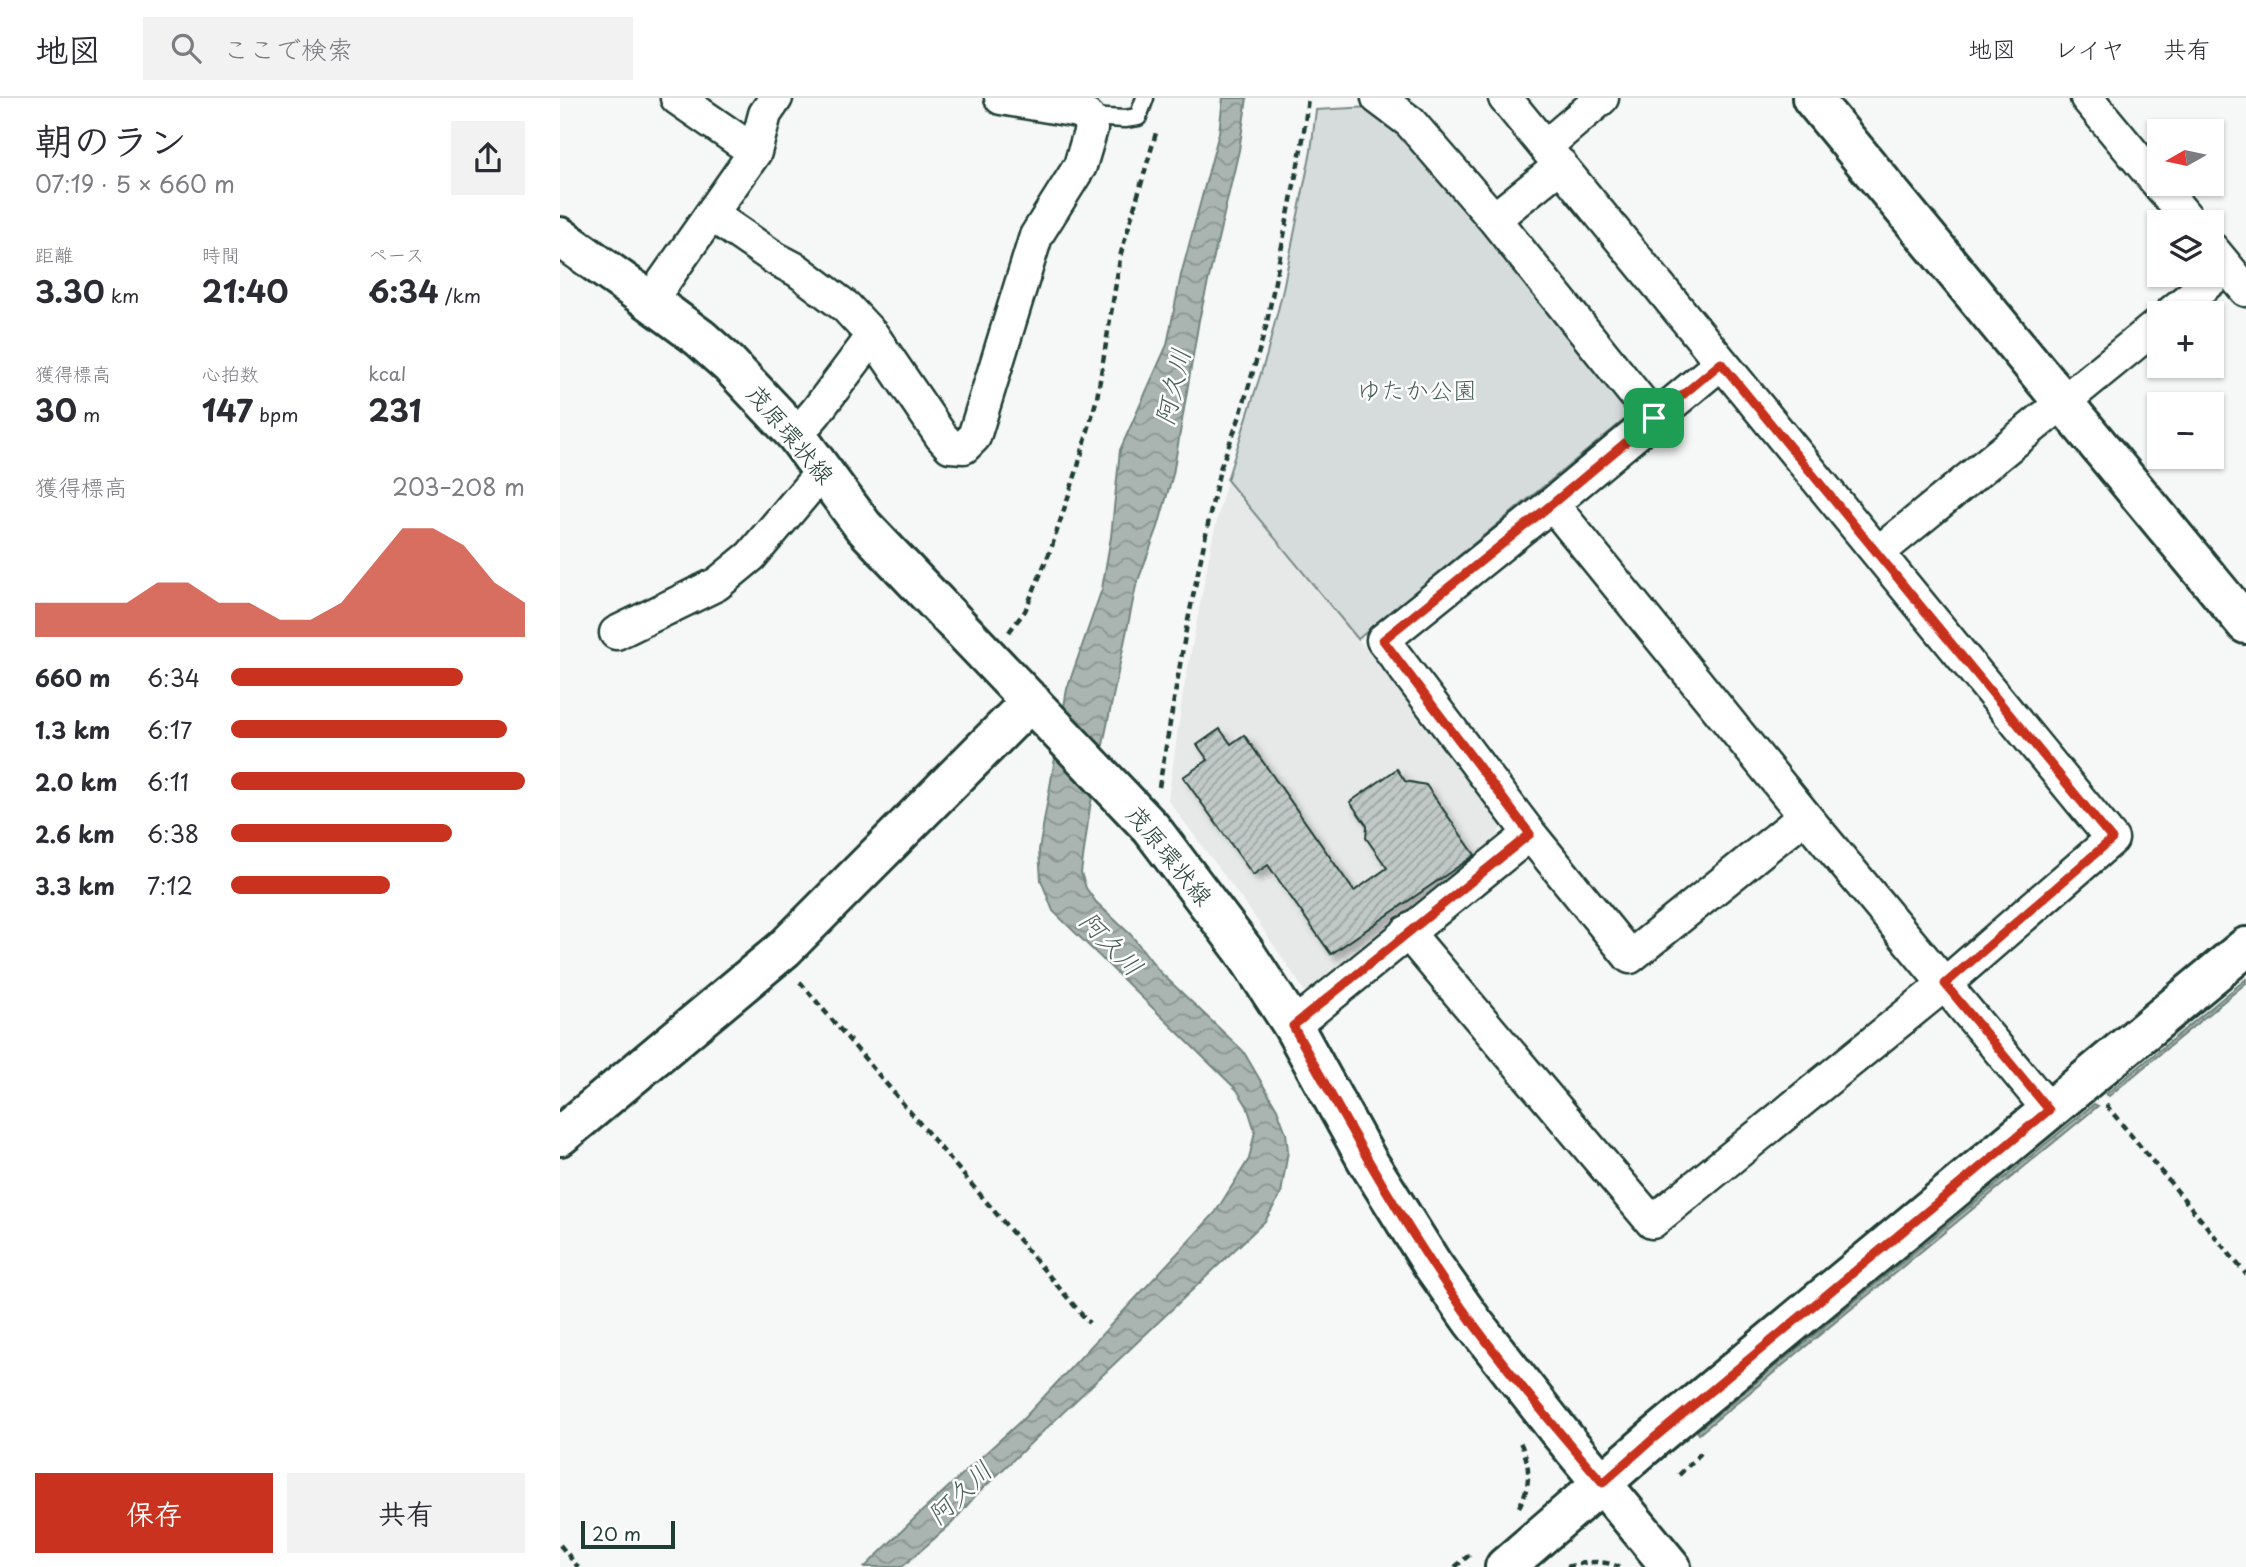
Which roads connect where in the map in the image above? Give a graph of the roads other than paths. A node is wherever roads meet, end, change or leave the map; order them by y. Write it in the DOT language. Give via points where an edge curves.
graph roads {
  1 [pos="677,98"];
  2 [pos="776,98"];
  3 [pos="1001,98"];
  4 [pos="1145,98"];
  5 [pos="1378,98"];
  6 [pos="1505,98"];
  7 [pos="1602,98"];
  8 [pos="1812,98"];
  9 [pos="2087,98"];
  10 [pos="1088,117"];
  11 [pos="755,152"];
  12 [pos="1554,156"];
  13 [pos="2180,210"];
  14 [pos="712,215"];
  15 [pos="1494,219"];
  16 [pos="560,237"];
  17 [pos="2228,269"];
  18 [pos="650,301"];
  19 [pos="2187,301"];
  20 [pos="2147,334"];
  21 [pos="873,336"];
  22 [pos="1721,363"];
  23 [pos="2061,402"];
  24 [pos="1654,418"];
  25 [pos="796,435"];
  26 [pos="822,472"];
  27 [pos="1552,504"];
  28 [pos="1878,552"];
  29 [pos="2246,624"];
  30 [pos="616,633"];
  31 [pos="1031,701"];
  32 [pos="1805,816"];
  33 [pos="1530,834"];
  34 [pos="1407,932"];
  35 [pos="2246,947"];
  36 [pos="1945,984"];
  37 [pos="1293,1026"];
  38 [pos="2049,1110"];
  39 [pos="560,1136"];
  40 [pos="1603,1483"];
  41 [pos="1494,1556"];
  42 [pos="1671,1567"];
  1 -- 11 [label="street"];
  2 -- 11 [label="street" via="765,114"];
  3 -- 10 [label="street" via="1078,111"];
  4 -- 10 [label="lane" via="1138,117"];
  5 -- 15 [label="street" via="1410,122"];
  6 -- 12 [label="street"];
  7 -- 12 [label="street"];
  8 -- 23 [label="street"];
  9 -- 13 [label="street"];
  10 -- 21 [label="street" via="1091,128 1080,166 1036,236 974,438 964,447 950,446 940,436"];
  11 -- 14 [label="street"];
  12 -- 15 [label="street"];
  12 -- 22 [label="street"];
  14 -- 18 [label="street"];
  14 -- 21 [label="street" via="846,307"];
  15 -- 24 [label="street"];
  16 -- 18 [label="street, 茂原環状線"];
  17 -- 19 [label="street"];
  18 -- 25 [label="street, 茂原環状線" via="729,364"];
  20 -- 23 [label="street"];
  21 -- 25 [label="street"];
  22 -- 24 [label="street"];
  22 -- 28 [label="street"];
  23 -- 28 [label="street"];
  23 -- 29 [label="street"];
  24 -- 27 [label="street"];
  25 -- 26 [label="street, 茂原環状線"];
  26 -- 30 [label="street" via="751,556 717,584"];
  26 -- 31 [label="street, 茂原環状線" via="911,579"];
  27 -- 32 [label="street"];
  27 -- 33 [label="street" via="1383,640"];
  28 -- 36 [label="street" via="2112,839"];
  31 -- 37 [label="street, 茂原環状線" via="1151,828"];
  31 -- 39 [label="street" via="777,954"];
  32 -- 33 [label="street" via="1630,957"];
  32 -- 36 [label="street"];
  33 -- 34 [label="street"];
  34 -- 36 [label="street" via="1651,1222"];
  34 -- 37 [label="street"];
  35 -- 38 [label="street"];
  36 -- 38 [label="street"];
  37 -- 40 [label="street, 茂原環状線" via="1367,1160 1432,1264"];
  38 -- 40 [label="street"];
  40 -- 41 [label="street"];
  40 -- 42 [label="street, 茂原環状線"];
}
